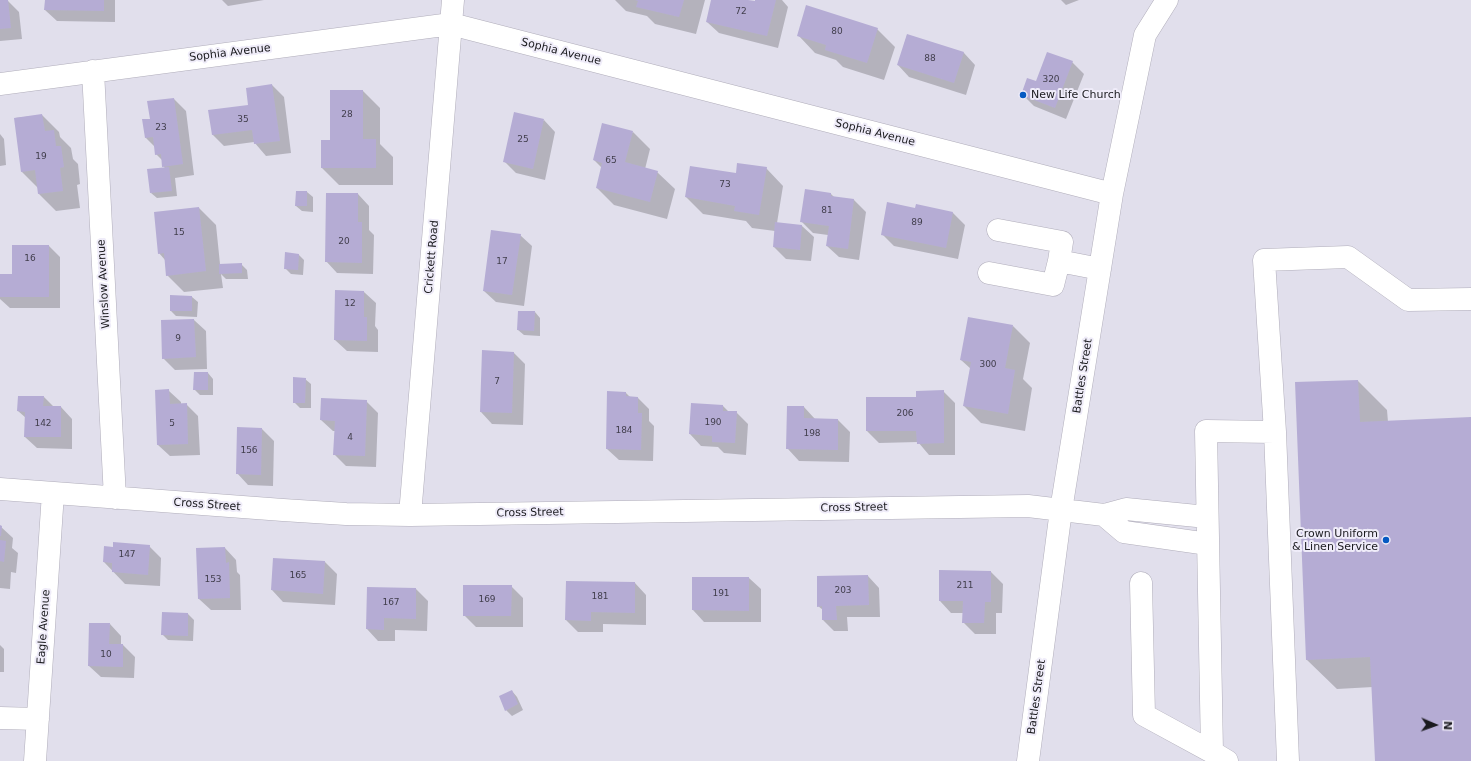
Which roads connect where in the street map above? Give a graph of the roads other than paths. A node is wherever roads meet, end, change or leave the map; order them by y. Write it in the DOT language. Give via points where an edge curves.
graph roads {
  1 [pos="453,0"];
  2 [pos="1167,0"];
  3 [pos="451,24"];
  4 [pos="93,71"];
  5 [pos="0,84"];
  6 [pos="1112,194"];
  7 [pos="998,230"];
  8 [pos="1059,261"];
  9 [pos="1100,269"];
  10 [pos="988,273"];
  11 [pos="1471,299"];
  12 [pos="1275,432"];
  13 [pos="0,489"];
  14 [pos="53,493"];
  15 [pos="115,498"];
  16 [pos="1061,510"];
  17 [pos="410,515"];
  18 [pos="1104,515"];
  19 [pos="1207,516"];
  20 [pos="1208,544"];
  21 [pos="1141,583"];
  22 [pos="0,718"];
  23 [pos="38,720"];
  24 [pos="1219,757"];
  25 [pos="35,761"];
  26 [pos="1028,761"];
  27 [pos="1288,761"];
  1 -- 3 [label="street, Crickett Road"];
  2 -- 6 [label="street, Battles Street" via="1145,35"];
  3 -- 4 [label="street, Sophia Avenue"];
  3 -- 6 [label="street, Sophia Avenue"];
  3 -- 17 [label="street, Crickett Road"];
  4 -- 5 [label="street, Sophia Avenue"];
  4 -- 15 [label="street, Winslow Avenue"];
  6 -- 9 [label="street, Battles Street"];
  7 -- 8 [label="street" via="1062,242"];
  8 -- 9 [label="street"];
  8 -- 10 [label="street" via="1053,286"];
  9 -- 16 [label="street, Battles Street"];
  11 -- 12 [label="street" via="1408,300 1348,257 1264,260"];
  12 -- 19 [label="street" via="1206,431"];
  12 -- 27 [label="street"];
  13 -- 14 [label="street, Cross Street"];
  14 -- 15 [label="street, Cross Street"];
  14 -- 23 [label="street, Eagle Avenue"];
  15 -- 17 [label="street, Cross Street" via="346,514"];
  16 -- 17 [label="street, Cross Street" via="1028,506"];
  16 -- 18 [label="street, Cross Street"];
  16 -- 26 [label="street, Battles Street"];
  18 -- 19 [label="street" via="1126,509"];
  18 -- 20 [label="street" via="1124,532"];
  19 -- 20 [label="street"];
  20 -- 24 [label="street"];
  21 -- 24 [label="street" via="1144,715"];
  22 -- 23 [label="street"];
  23 -- 25 [label="street, Eagle Avenue"];
}
